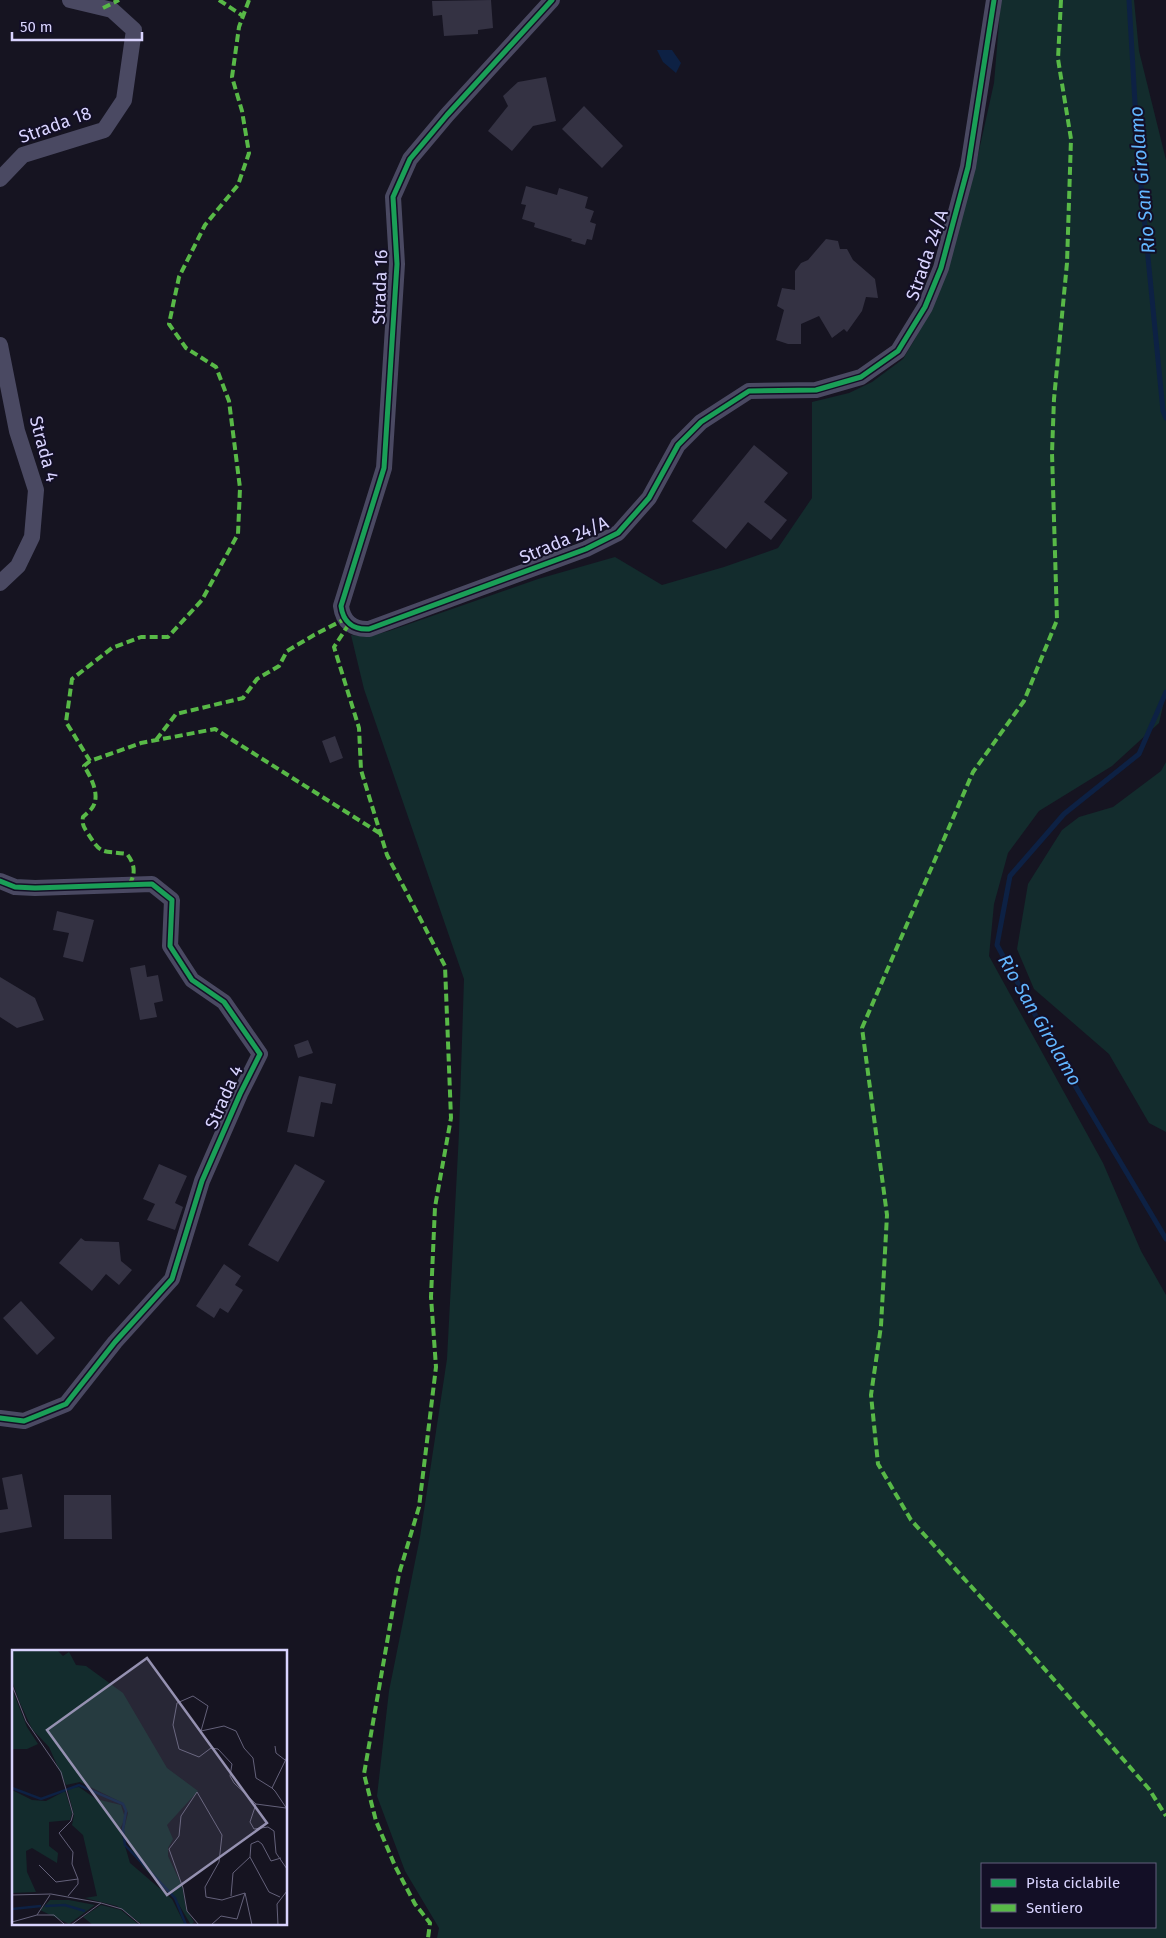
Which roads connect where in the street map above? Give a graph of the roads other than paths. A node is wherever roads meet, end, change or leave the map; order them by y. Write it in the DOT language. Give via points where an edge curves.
graph roads {
  1 [pos="70,0"];
  2 [pos="552,0"];
  3 [pos="994,0"];
  4 [pos="0,179"];
  5 [pos="0,345"];
  6 [pos="0,583"];
  7 [pos="349,624"];
  8 [pos="0,881"];
  9 [pos="0,1418"];
  1 -- 4 [label="street, Strada 18" via="112,10 134,30 124,100 104,130 23,155"];
  2 -- 7 [label="street, Strada 16" via="410,159 393,197 397,264 384,468 342,606 342,613"];
  3 -- 7 [label="street, Strada 24/A" via="968,167 941,268 925,307 898,351 861,377 816,390 749,391 733,401 701,422 678,445 649,498 618,533 586,549 368,629"];
  5 -- 6 [label="street, Strada 4" via="18,430 36,490 32,537 18,566"];
  8 -- 9 [label="street, Strada 4" via="14,887 35,888 152,884 172,900 170,946 192,980 224,1002 260,1054 202,1181 172,1279 115,1342 66,1404 24,1421"];
}
